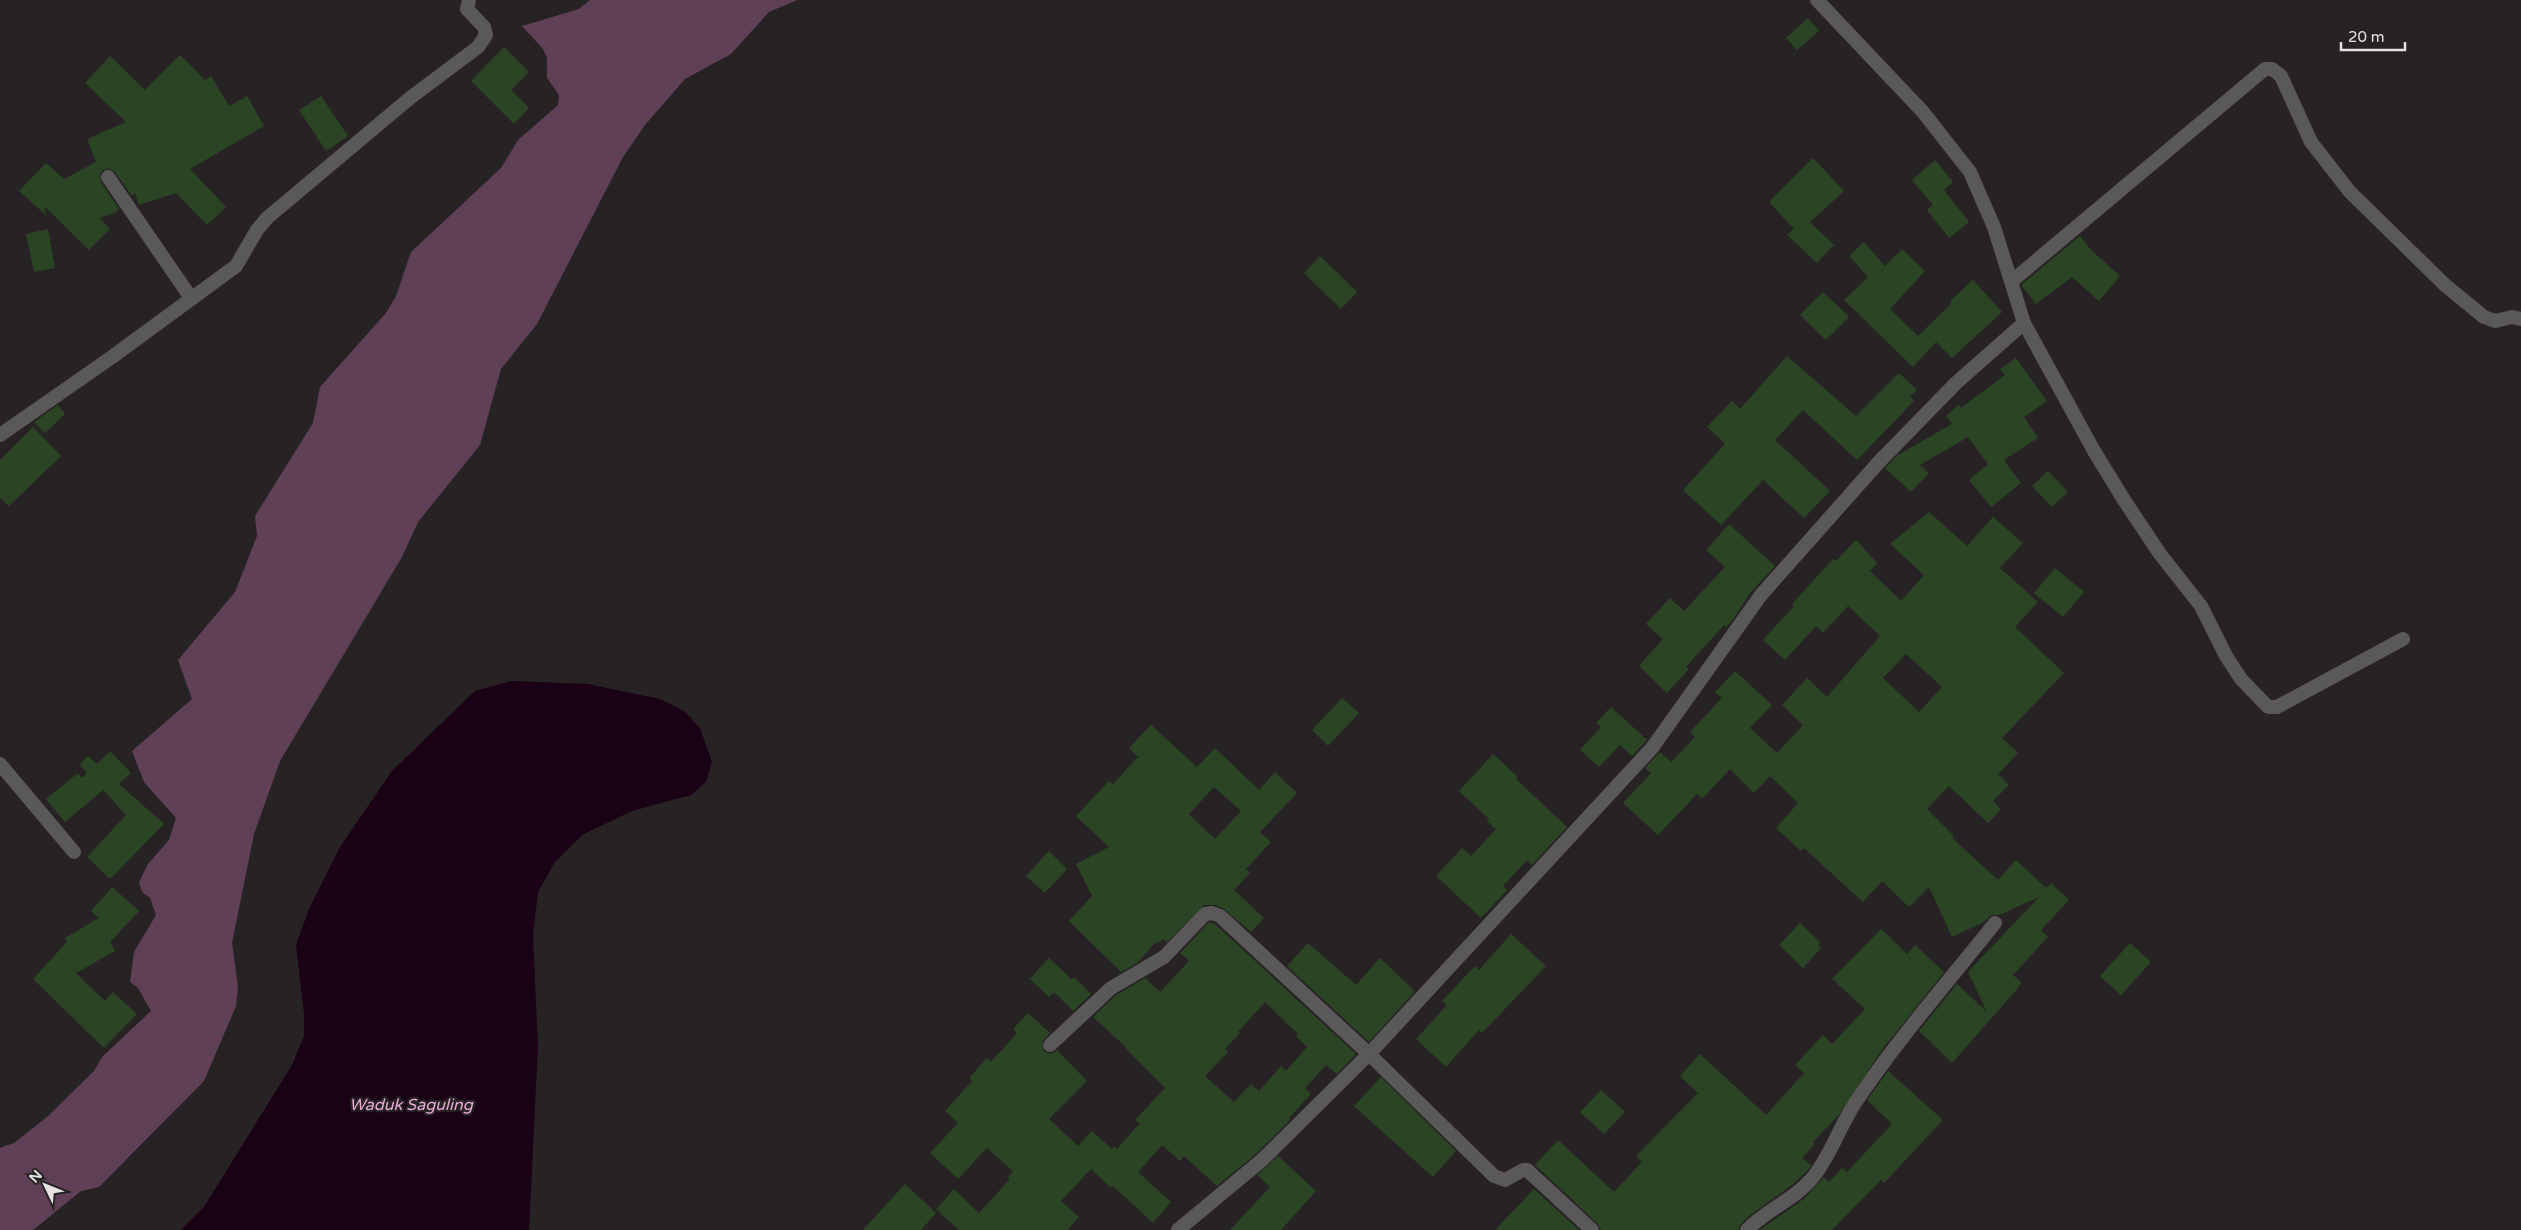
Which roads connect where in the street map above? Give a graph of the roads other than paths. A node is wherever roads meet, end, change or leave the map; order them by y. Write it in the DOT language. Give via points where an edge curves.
graph roads {
  1 [pos="469,0"];
  2 [pos="1817,0"];
  3 [pos="108,177"];
  4 [pos="2012,281"];
  5 [pos="191,298"];
  6 [pos="2521,320"];
  7 [pos="2024,324"];
  8 [pos="0,434"];
  9 [pos="2403,640"];
  10 [pos="0,764"];
  11 [pos="74,852"];
  12 [pos="1995,923"];
  13 [pos="1050,1044"];
  14 [pos="1369,1054"];
  15 [pos="1178,1230"];
  16 [pos="1592,1230"];
  17 [pos="1747,1230"];
  1 -- 5 [label="street" via="467,8 484,27 486,35 478,47 410,98 286,202 257,230 236,266"];
  2 -- 4 [label="street" via="1923,112 1966,166 1994,227"];
  3 -- 5 [label="street"];
  4 -- 6 [label="street" via="2266,69 2272,69 2281,76 2311,142 2350,192 2445,285 2486,318 2494,321 2512,317"];
  4 -- 7 [label="street"];
  5 -- 8 [label="street"];
  7 -- 9 [label="street" via="2124,500 2160,554 2201,606 2226,656 2242,679 2268,706 2278,707"];
  7 -- 14 [label="street" via="1956,383 1878,463 1761,595 1652,748"];
  10 -- 11 [label="street"];
  12 -- 17 [label="street" via="1856,1102 1815,1175"];
  13 -- 14 [label="street" via="1111,988 1161,959 1205,914 1212,913 1220,916"];
  14 -- 15 [label="street" via="1262,1160"];
  14 -- 16 [label="street" via="1494,1176 1505,1180 1527,1170"];
}
